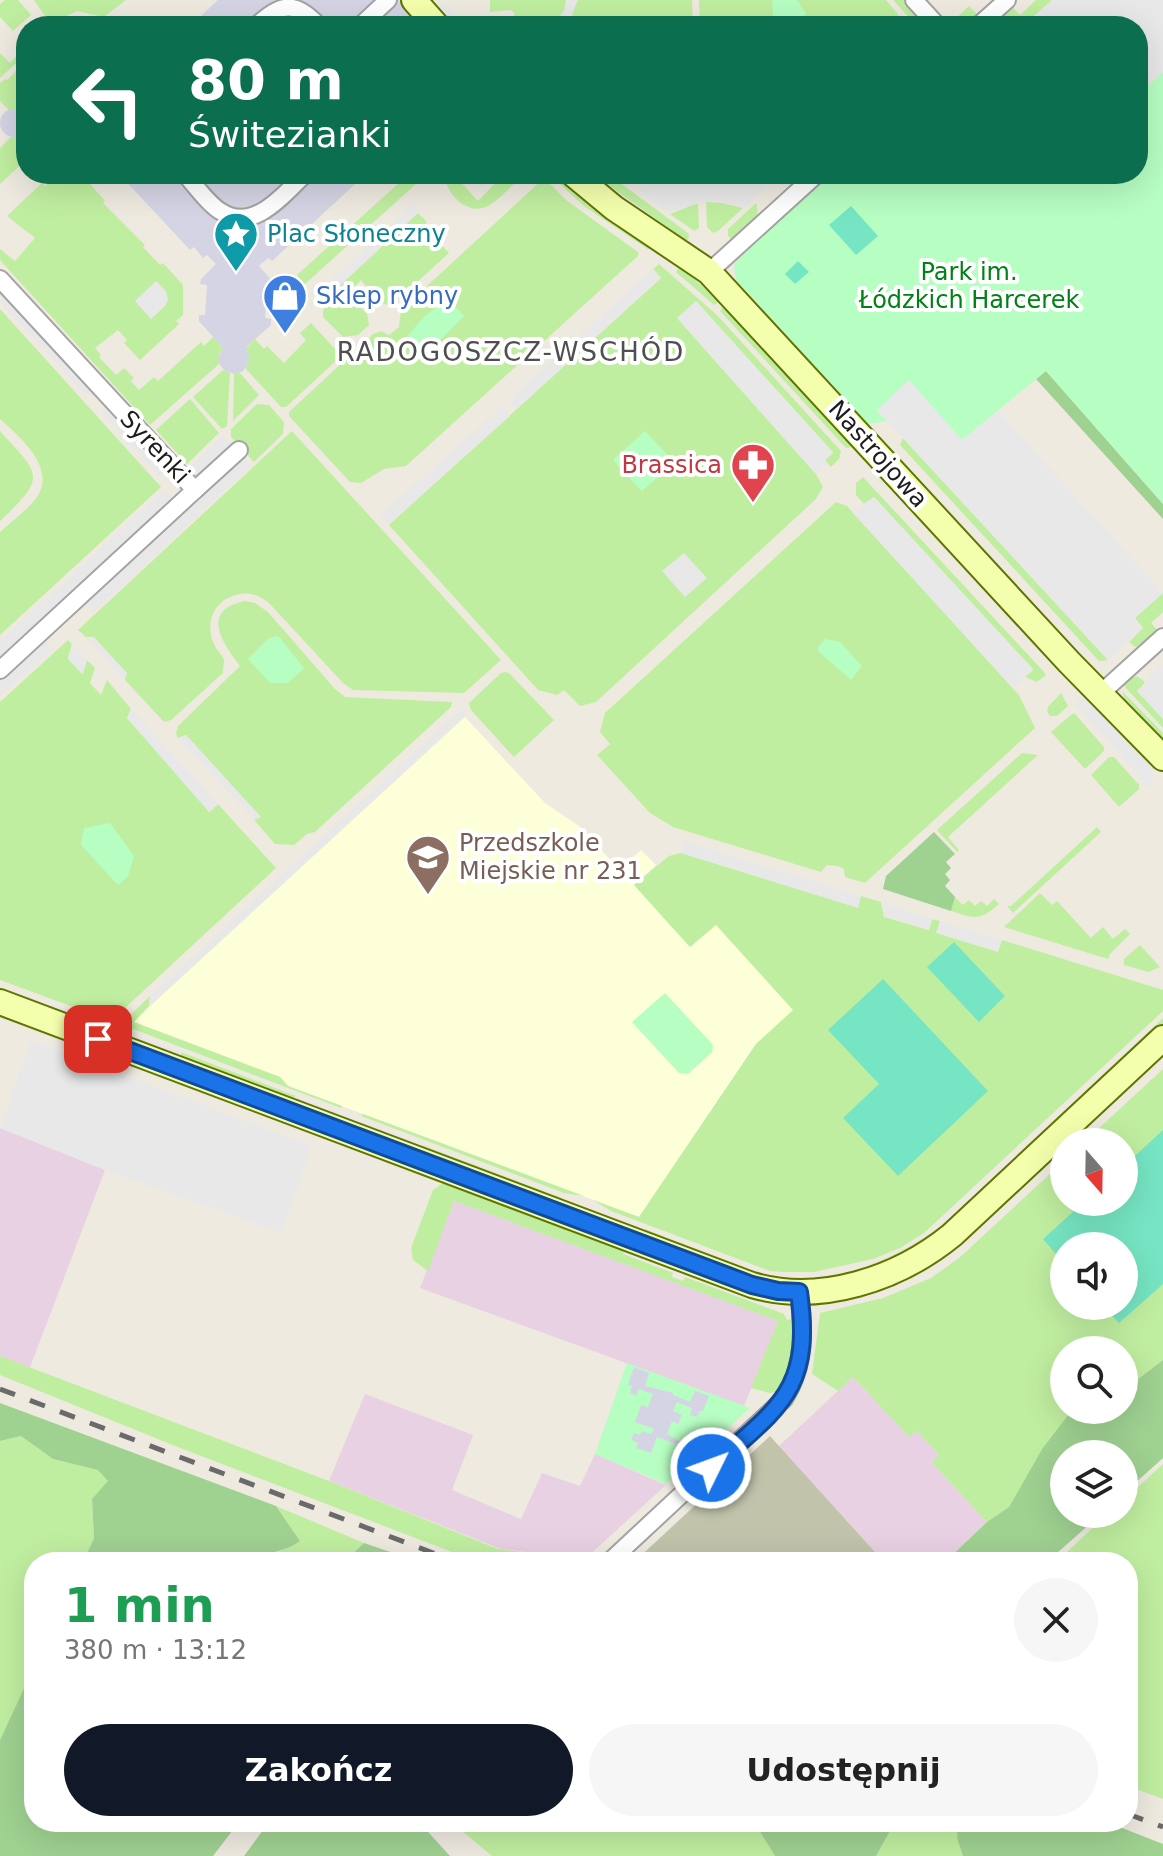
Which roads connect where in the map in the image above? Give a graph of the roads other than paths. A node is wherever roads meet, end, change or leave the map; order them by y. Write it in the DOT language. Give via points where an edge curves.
graph roads {
  1 [pos="388,0"];
  2 [pos="414,0"];
  3 [pos="914,0"];
  4 [pos="1007,0"];
  5 [pos="269,16"];
  6 [pos="309,16"];
  7 [pos="371,16"];
  8 [pos="428,16"];
  9 [pos="929,16"];
  10 [pos="989,16"];
  11 [pos="194,184"];
  12 [pos="294,184"];
  13 [pos="585,184"];
  14 [pos="806,184"];
  15 [pos="709,272"];
  16 [pos="0,279"];
  17 [pos="239,450"];
  18 [pos="195,490"];
  19 [pos="1163,637"];
  20 [pos="0,670"];
  21 [pos="1100,694"];
  22 [pos="1163,758"];
  23 [pos="0,1002"];
  24 [pos="1163,1038"];
  25 [pos="799,1292"];
  26 [pos="620,1552"];
  1 -- 7 [label="street"];
  2 -- 8 [label="street"];
  3 -- 9 [label="street"];
  4 -- 10 [label="street"];
  5 -- 6 [label="street" via="288,7"];
  11 -- 12 [label="street" via="218,210 241,218 265,211"];
  13 -- 15 [label="street, Nastrojowa"];
  14 -- 15 [label="street"];
  15 -- 21 [label="street, Nastrojowa"];
  16 -- 18 [label="street, Syrenki"];
  17 -- 18 [label="street"];
  18 -- 20 [label="street, Syrenki"];
  19 -- 21 [label="street"];
  21 -- 22 [label="street, Nastrojowa"];
  23 -- 25 [label="street" via="752,1285"];
  24 -- 25 [label="street" via="924,1256 868,1280"];
  25 -- 26 [label="street" via="800,1365 784,1399"];
}
